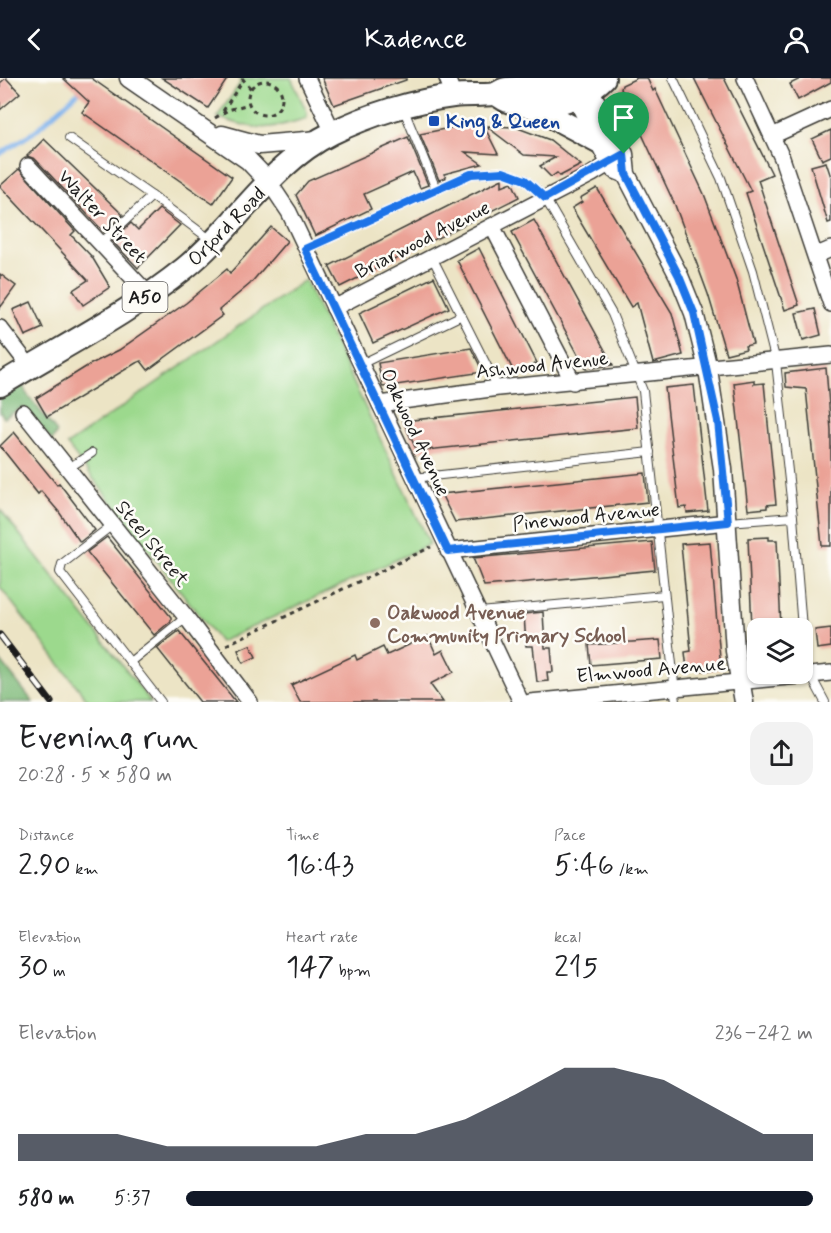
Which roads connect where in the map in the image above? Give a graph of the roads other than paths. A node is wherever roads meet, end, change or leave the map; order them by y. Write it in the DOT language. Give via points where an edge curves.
graph roads {
  1 [pos="129,78"];
  2 [pos="307,78"];
  3 [pos="673,78"];
  4 [pos="745,78"];
  5 [pos="588,83"];
  6 [pos="451,87"];
  7 [pos="512,94"];
  8 [pos="403,107"];
  9 [pos="831,108"];
  10 [pos="201,127"];
  11 [pos="326,136"];
  12 [pos="772,136"];
  13 [pos="69,138"];
  14 [pos="598,141"];
  15 [pos="617,159"];
  16 [pos="28,166"];
  17 [pos="269,182"];
  18 [pos="436,189"];
  19 [pos="152,196"];
  20 [pos="545,198"];
  21 [pos="492,226"];
  22 [pos="100,243"];
  23 [pos="215,243"];
  24 [pos="305,249"];
  25 [pos="824,252"];
  26 [pos="432,257"];
  27 [pos="148,294"];
  28 [pos="831,304"];
  29 [pos="334,308"];
  30 [pos="460,316"];
  31 [pos="0,328"];
  32 [pos="831,355"];
  33 [pos="776,362"];
  34 [pos="361,364"];
  35 [pos="30,367"];
  36 [pos="708,369"];
  37 [pos="639,375"];
  38 [pos="573,382"];
  39 [pos="0,385"];
  40 [pos="498,388"];
  41 [pos="380,404"];
  42 [pos="22,412"];
  43 [pos="650,452"];
  44 [pos="92,453"];
  45 [pos="67,470"];
  46 [pos="414,478"];
  47 [pos="793,517"];
  48 [pos="728,522"];
  49 [pos="111,526"];
  50 [pos="658,530"];
  51 [pos="446,546"];
  52 [pos="664,595"];
  53 [pos="480,612"];
  54 [pos="186,617"];
  55 [pos="801,618"];
  56 [pos="130,662"];
  57 [pos="831,674"];
  58 [pos="813,676"];
  59 [pos="747,681"];
  60 [pos="813,681"];
  61 [pos="739,682"];
  62 [pos="675,695"];
  63 [pos="161,702"];
  64 [pos="250,702"];
  65 [pos="521,702"];
  66 [pos="530,702"];
  67 [pos="744,702"];
  68 [pos="825,702"];
  1 -- 10 [label="street"];
  2 -- 11 [label="street"];
  3 -- 33 [label="lane" via="721,178 753,271"];
  4 -- 12 [label="street"];
  5 -- 7 [label="main road, A50"];
  5 -- 14 [label="street"];
  5 -- 15 [label="street"];
  6 -- 7 [label="main road, A50"];
  6 -- 8 [label="main road, A50"];
  7 -- 14 [label="main road"];
  8 -- 11 [label="main road, A50"];
  8 -- 18 [label="lane"];
  9 -- 12 [label="street"];
  10 -- 11 [label="street" via="259,145"];
  10 -- 17 [label="street" via="248,160"];
  11 -- 17 [label="main road, A50"];
  12 -- 25 [label="street"];
  13 -- 19 [label="lane"];
  14 -- 15 [label="street"];
  15 -- 20 [label="street, Briarwood Avenue"];
  15 -- 36 [label="street" via="679,276 694,313"];
  16 -- 22 [label="street, Walter Street"];
  17 -- 23 [label="main road, Orford Road / A50"];
  17 -- 24 [label="street, Oakwood Avenue" via="290,212"];
  18 -- 20 [label="lane" via="471,174 496,171 525,180"];
  18 -- 24 [label="lane"];
  19 -- 22 [label="lane"];
  19 -- 23 [label="lane"];
  20 -- 21 [label="street, Briarwood Avenue"];
  20 -- 37 [label="lane" via="612,314"];
  21 -- 26 [label="street, Briarwood Avenue"];
  21 -- 38 [label="street"];
  22 -- 27 [label="street, Walter Street"];
  23 -- 27 [label="main road, Orford Road / A50"];
  24 -- 29 [label="street, Oakwood Avenue"];
  25 -- 28 [label="street"];
  26 -- 29 [label="street, Briarwood Avenue"];
  26 -- 30 [label="lane"];
  27 -- 35 [label="main road, Orford Road / A50"];
  29 -- 34 [label="street, Oakwood Avenue"];
  30 -- 34 [label="lane"];
  30 -- 40 [label="lane"];
  31 -- 35 [label="street"];
  32 -- 33 [label="street, Ashwood Avenue"];
  33 -- 36 [label="street, Ashwood Avenue"];
  33 -- 47 [label="lane"];
  34 -- 41 [label="street, Oakwood Avenue"];
  35 -- 39 [label="main road, Orford Road / A50"];
  36 -- 37 [label="street, Ashwood Avenue"];
  36 -- 48 [label="street" via="718,421"];
  37 -- 38 [label="street, Ashwood Avenue"];
  37 -- 43 [label="lane"];
  38 -- 40 [label="street, Ashwood Avenue"];
  40 -- 41 [label="street, Ashwood Avenue"];
  41 -- 46 [label="street, Oakwood Avenue"];
  42 -- 45 [label="street, Steel Street"];
  43 -- 46 [label="lane"];
  43 -- 50 [label="lane"];
  44 -- 45 [label="lane"];
  45 -- 49 [label="street, Steel Street"];
  46 -- 51 [label="street, Oakwood Avenue"];
  47 -- 48 [label="lane"];
  47 -- 55 [label="lane"];
  48 -- 50 [label="street, Pinewood Avenue"];
  48 -- 61 [label="street"];
  49 -- 54 [label="street, Steel Street"];
  49 -- 56 [label="lane" via="62,564 60,572"];
  50 -- 51 [label="street, Pinewood Avenue"];
  50 -- 52 [label="lane"];
  51 -- 53 [label="street, Oakwood Avenue"];
  52 -- 53 [label="lane"];
  52 -- 62 [label="lane"];
  53 -- 65 [label="street, Oakwood Avenue"];
  54 -- 56 [label="lane"];
  54 -- 64 [label="street, Steel Street"];
  56 -- 63 [label="lane"];
  57 -- 58 [label="street, Elmwood Avenue"];
  59 -- 61 [label="street, Elmwood Avenue"];
  60 -- 68 [label="lane"];
  61 -- 62 [label="street, Elmwood Avenue"];
  61 -- 67 [label="street"];
  62 -- 66 [label="street, Elmwood Avenue"];
}
